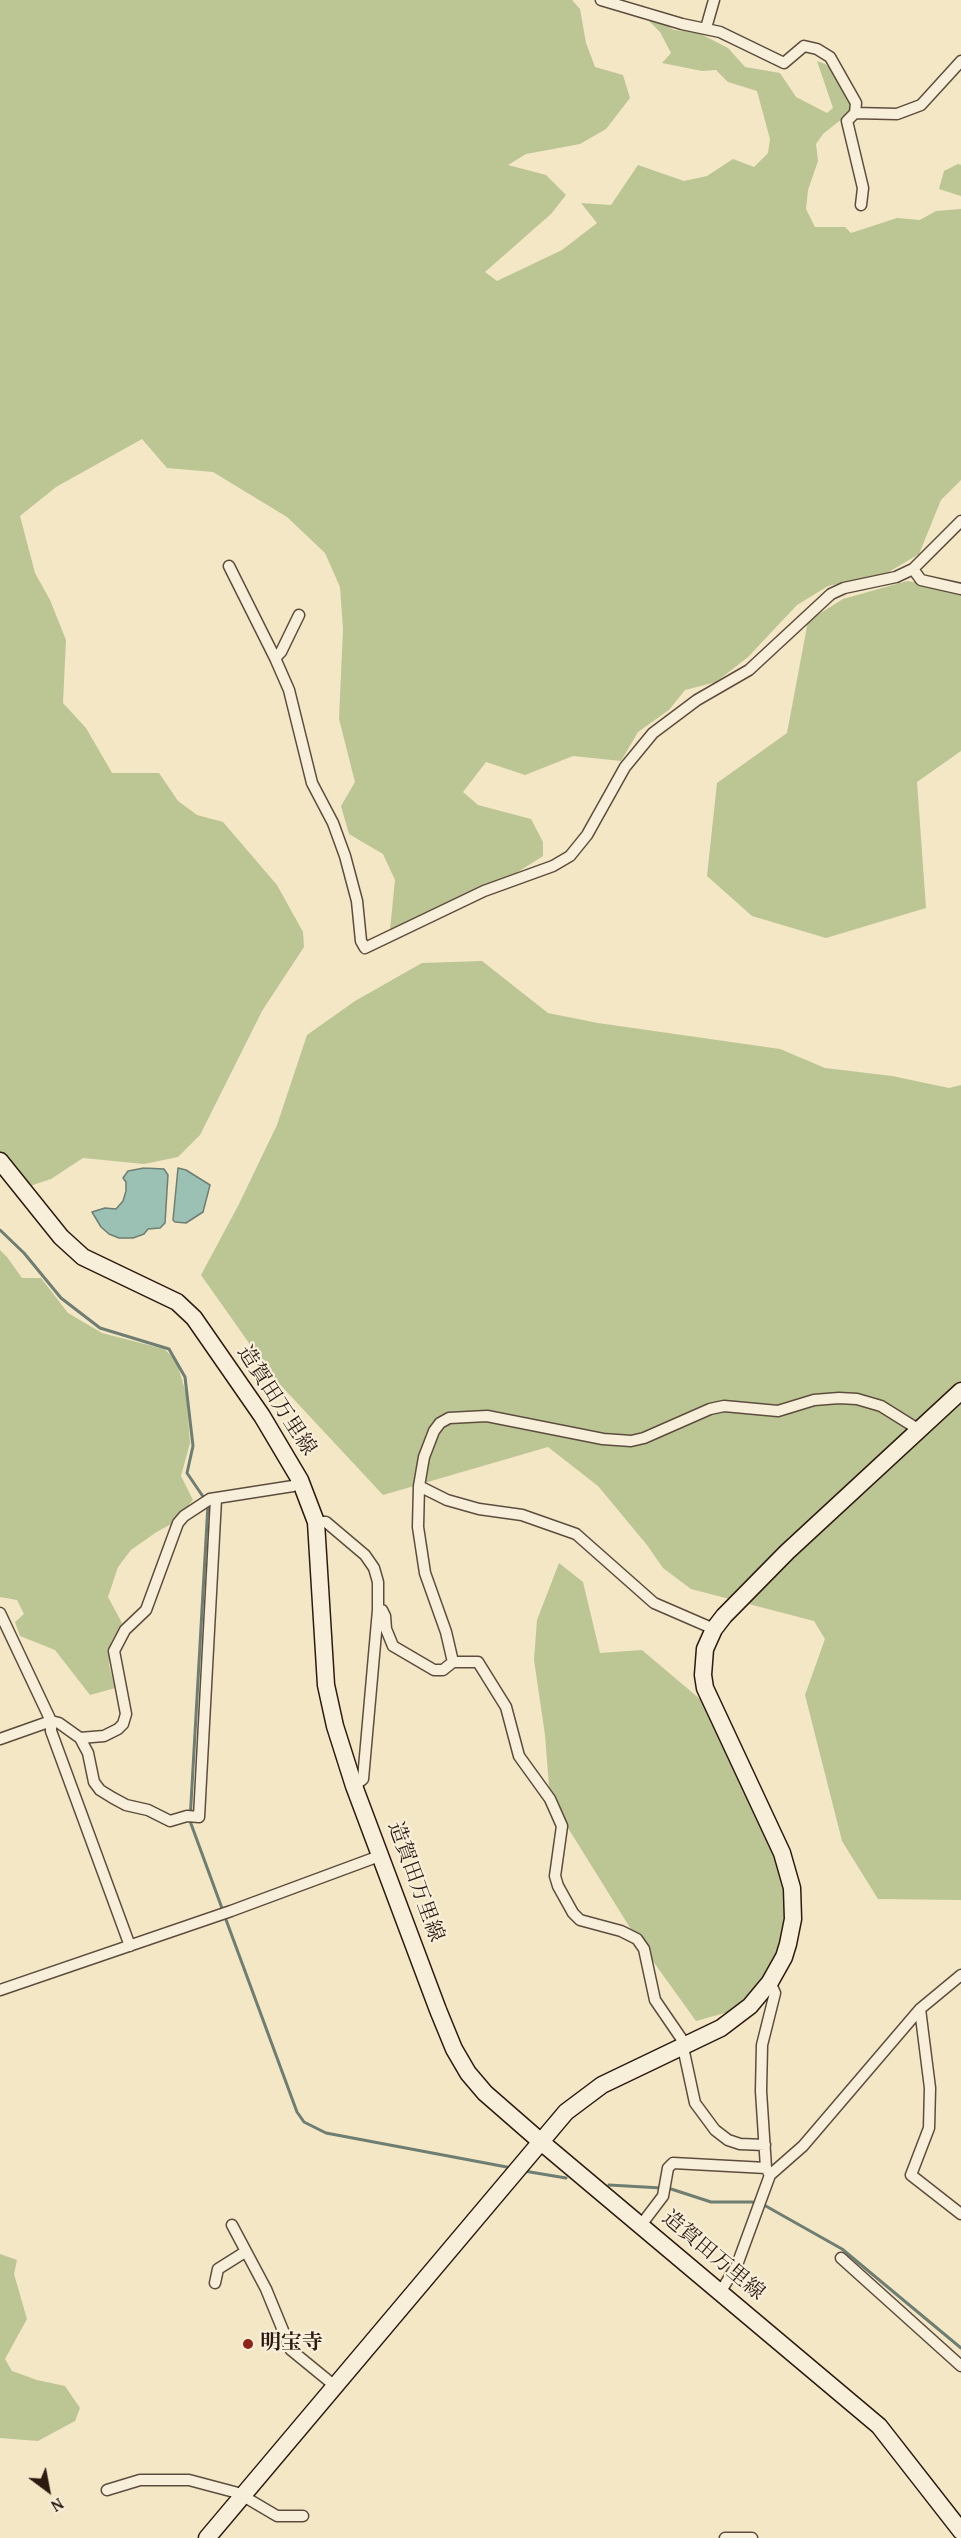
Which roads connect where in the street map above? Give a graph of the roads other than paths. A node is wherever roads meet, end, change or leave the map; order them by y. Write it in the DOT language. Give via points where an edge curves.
graph roads {
  1 [pos="601,0"];
  2 [pos="714,0"];
  3 [pos="706,28"];
  4 [pos="961,61"];
  5 [pos="855,113"];
  6 [pos="861,205"];
  7 [pos="961,521"];
  8 [pos="229,566"];
  9 [pos="913,569"];
  10 [pos="961,590"];
  11 [pos="299,615"];
  12 [pos="275,658"];
  13 [pos="0,1161"];
  14 [pos="961,1391"];
  15 [pos="921,1431"];
  16 [pos="300,1480"];
  17 [pos="419,1486"];
  18 [pos="216,1498"];
  19 [pos="316,1522"];
  20 [pos="378,1610"];
  21 [pos="0,1613"];
  22 [pos="714,1629"];
  23 [pos="453,1662"];
  24 [pos="51,1721"];
  25 [pos="80,1738"];
  26 [pos="0,1739"];
  27 [pos="354,1786"];
  28 [pos="382,1855"];
  29 [pos="130,1946"];
  30 [pos="961,1975"];
  31 [pos="770,1982"];
  32 [pos="0,1990"];
  33 [pos="920,2009"];
  34 [pos="683,2046"];
  35 [pos="540,2141"];
  36 [pos="765,2145"];
  37 [pos="768,2172"];
  38 [pos="961,2214"];
  39 [pos="232,2225"];
  40 [pos="641,2225"];
  41 [pos="245,2252"];
  42 [pos="842,2259"];
  43 [pos="215,2283"];
  44 [pos="721,2291"];
  45 [pos="961,2366"];
  46 [pos="335,2386"];
  47 [pos="107,2490"];
  48 [pos="243,2496"];
  49 [pos="303,2516"];
  50 [pos="961,2531"];
  51 [pos="207,2538"];
  52 [pos="725,2538"];
  53 [pos="752,2538"];
  1 -- 3 [label="street"];
  2 -- 3 [label="street"];
  3 -- 5 [label="street" via="784,63 804,46 817,49 830,57 839,70 856,103"];
  4 -- 5 [label="street" via="921,105 897,114"];
  5 -- 6 [label="street" via="847,121 863,188"];
  7 -- 9 [label="street"];
  8 -- 12 [label="street"];
  9 -- 10 [label="street" via="921,580"];
  9 -- 12 [label="street" via="831,594 749,670 697,700 652,733 625,767 587,836 570,856 484,891 365,948 345,856 312,783 295,713"];
  11 -- 12 [label="street"];
  13 -- 16 [label="main road, 造賀田万里線" via="60,1237 83,1257 169,1297 194,1318 262,1416"];
  14 -- 15 [label="main road"];
  15 -- 17 [label="street" via="881,1407 839,1398 814,1400 778,1411 710,1408 631,1441 487,1416 464,1416 448,1418 434,1431"];
  15 -- 22 [label="main road" via="788,1552"];
  16 -- 18 [label="street" via="293,1486"];
  16 -- 19 [label="main road, 造賀田万里線"];
  17 -- 22 [label="street" via="447,1500 522,1515 576,1534 654,1603"];
  17 -- 23 [label="street" via="418,1527 425,1573"];
  18 -- 25 [label="street" via="197,1506 178,1523 146,1610 125,1630 114,1651 126,1714 123,1724 104,1736"];
  18 -- 25 [label="street" via="199,1817 170,1821 113,1798 94,1782 88,1753"];
  19 -- 20 [label="street" via="326,1522 365,1555 378,1581"];
  19 -- 27 [label="main road, 造賀田万里線" via="326,1685"];
  20 -- 23 [label="street" via="385,1616 393,1646 400,1651 434,1670 443,1670"];
  20 -- 27 [label="street" via="363,1779"];
  21 -- 24 [label="street"];
  22 -- 31 [label="main road" via="703,1661 705,1688 782,1853 792,1888 794,1919 784,1957"];
  23 -- 34 [label="street" via="478,1662 506,1707 519,1756 550,1799 562,1826 555,1876 573,1913 580,1920 637,1939 644,1949 655,2000"];
  24 -- 25 [label="street"];
  24 -- 26 [label="street"];
  24 -- 29 [label="street" via="51,1731"];
  27 -- 28 [label="main road, 造賀田万里線"];
  28 -- 29 [label="street"];
  28 -- 35 [label="main road, 造賀田万里線" via="454,2049 485,2093"];
  29 -- 32 [label="street"];
  30 -- 33 [label="street"];
  31 -- 34 [label="main road" via="738,2016"];
  31 -- 36 [label="street" via="775,1993 765,2030 761,2068"];
  33 -- 37 [label="street" via="803,2146"];
  33 -- 38 [label="street" via="930,2088 929,2128 911,2175"];
  34 -- 35 [label="main road" via="581,2098"];
  34 -- 36 [label="street" via="695,2103 704,2117 728,2140"];
  35 -- 40 [label="main road, 造賀田万里線"];
  35 -- 46 [label="main road"];
  36 -- 37 [label="street"];
  37 -- 40 [label="street" via="673,2163 668,2168 663,2196"];
  37 -- 44 [label="street" via="737,2265"];
  39 -- 41 [label="street"];
  40 -- 44 [label="main road, 造賀田万里線"];
  41 -- 43 [label="street" via="218,2269"];
  41 -- 46 [label="street" via="266,2289 291,2350"];
  42 -- 45 [label="street"];
  44 -- 50 [label="main road, 造賀田万里線" via="879,2426"];
  46 -- 48 [label="main road"];
  47 -- 48 [label="street" via="140,2480 189,2481"];
  48 -- 49 [label="street" via="277,2516"];
  48 -- 51 [label="main road"];
  52 -- 53 [label="street"];
}
